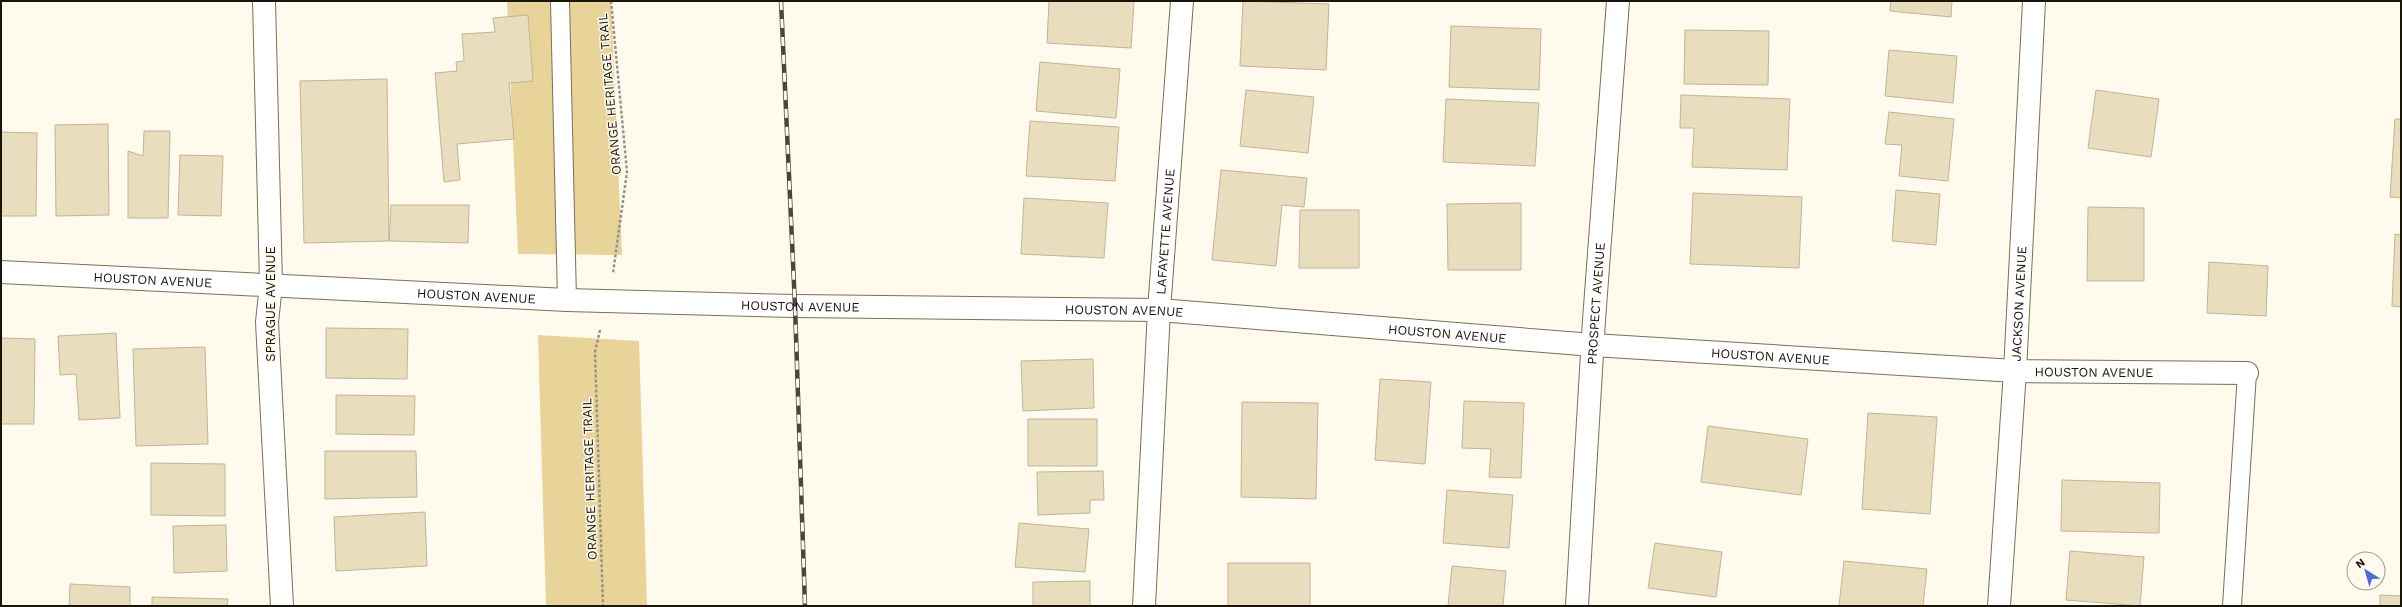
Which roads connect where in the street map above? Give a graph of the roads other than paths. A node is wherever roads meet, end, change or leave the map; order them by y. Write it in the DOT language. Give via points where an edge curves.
graph roads {
  1 [pos="264,1"];
  2 [pos="560,1"];
  3 [pos="1182,1"];
  4 [pos="1618,1"];
  5 [pos="2034,1"];
  6 [pos="1,272"];
  7 [pos="271,284"];
  8 [pos="567,300"];
  9 [pos="1159,310"];
  10 [pos="1592,345"];
  11 [pos="2015,371"];
  12 [pos="2247,373"];
  13 [pos="282,606"];
  14 [pos="1144,606"];
  15 [pos="1577,606"];
  16 [pos="1999,606"];
  17 [pos="2232,606"];
  1 -- 7 [label="street, SPRAGUE AVENUE"];
  2 -- 8 [label="lane"];
  3 -- 9 [label="street, LAFAYETTE AVENUE"];
  4 -- 10 [label="street, PROSPECT AVENUE"];
  5 -- 11 [label="street, JACKSON AVENUE"];
  6 -- 7 [label="street, HOUSTON AVENUE"];
  7 -- 8 [label="street, HOUSTON AVENUE"];
  7 -- 13 [label="street, SPRAGUE AVENUE" via="267,322"];
  8 -- 9 [label="street, HOUSTON AVENUE" via="795,306"];
  9 -- 10 [label="street, HOUSTON AVENUE"];
  9 -- 14 [label="street, LAFAYETTE AVENUE"];
  10 -- 11 [label="street, HOUSTON AVENUE"];
  10 -- 15 [label="street, PROSPECT AVENUE"];
  11 -- 12 [label="street, HOUSTON AVENUE"];
  11 -- 16 [label="street, JACKSON AVENUE"];
  12 -- 17 [label="lane"];
}
